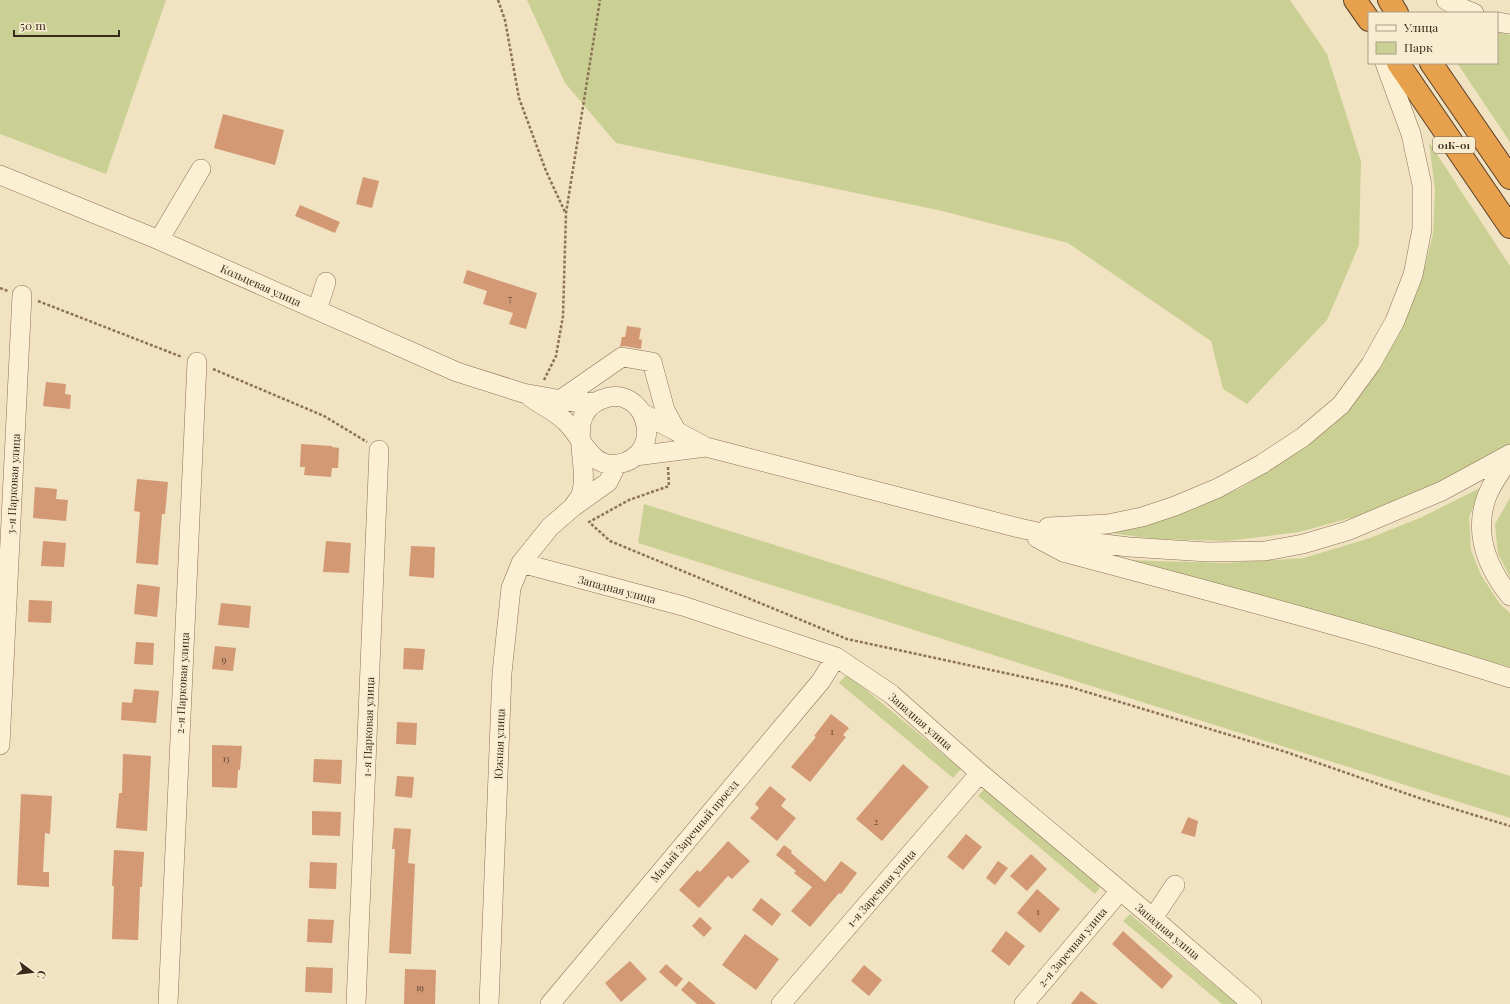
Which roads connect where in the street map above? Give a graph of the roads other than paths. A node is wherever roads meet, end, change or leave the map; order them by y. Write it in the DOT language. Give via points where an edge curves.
graph roads {
  1 [pos="1388,0"];
  2 [pos="1446,0"];
  3 [pos="1396,12"];
  4 [pos="1471,12"];
  5 [pos="1498,22"];
  6 [pos="1510,24"];
  7 [pos="1385,64"];
  8 [pos="1399,64"];
  9 [pos="1432,64"];
  10 [pos="201,169"];
  11 [pos="0,175"];
  12 [pos="1510,178"];
  13 [pos="1510,227"];
  14 [pos="160,240"];
  15 [pos="326,282"];
  16 [pos="22,295"];
  17 [pos="317,310"];
  18 [pos="197,362"];
  19 [pos="523,393"];
  20 [pos="560,400"];
  21 [pos="595,402"];
  22 [pos="644,414"];
  23 [pos="677,432"];
  24 [pos="582,441"];
  25 [pos="706,447"];
  26 [pos="379,450"];
  27 [pos="1510,455"];
  28 [pos="635,456"];
  29 [pos="616,464"];
  30 [pos="573,507"];
  31 [pos="1019,528"];
  32 [pos="521,563"];
  33 [pos="1510,596"];
  34 [pos="836,656"];
  35 [pos="1510,678"];
  36 [pos="0,745"];
  37 [pos="980,773"];
  38 [pos="1175,885"];
  39 [pos="1120,891"];
  40 [pos="1153,918"];
  41 [pos="168,1004"];
  42 [pos="356,1004"];
  43 [pos="489,1004"];
  44 [pos="550,1004"];
  45 [pos="781,1004"];
  46 [pos="1024,1004"];
  47 [pos="1252,1004"];
  1 -- 3 [label="highway"];
  2 -- 4 [label="street"];
  5 -- 6 [label="street"];
  7 -- 31 [label="street" via="1411,134 1422,185 1422,229 1413,275 1395,321 1371,364 1341,405 1303,437 1262,464 1218,488 1175,506 1142,517 1108,524"];
  8 -- 13 [label="highway, 01К-01"];
  9 -- 12 [label="highway, 01К-01"];
  10 -- 14 [label="street"];
  11 -- 14 [label="street, Кольцевая улица"];
  14 -- 17 [label="street, Кольцевая улица"];
  15 -- 17 [label="street"];
  16 -- 36 [label="street, 3-я Парковая улица"];
  17 -- 19 [label="street, Кольцевая улица" via="457,372"];
  18 -- 41 [label="street, 2-я Парковая улица"];
  19 -- 20 [label="street"];
  19 -- 24 [label="street" via="564,420"];
  20 -- 21 [label="street"];
  20 -- 23 [label="street" via="622,357 652,362 665,410"];
  21 -- 22 [label="street" via="617,396 637,405"];
  21 -- 24 [label="street" via="587,409 582,419"];
  22 -- 23 [label="street"];
  22 -- 28 [label="street" via="647,436 644,445"];
  23 -- 25 [label="street"];
  24 -- 29 [label="street" via="595,459"];
  24 -- 30 [label="street" via="583,482 580,496"];
  25 -- 28 [label="street"];
  25 -- 31 [label="street"];
  26 -- 42 [label="street, 1-я Парковая улица"];
  27 -- 31 [label="street" via="1442,491 1347,531 1303,544 1264,550 1208,552 1129,547 1079,541"];
  27 -- 33 [label="street" via="1487,496 1480,523 1485,554 1499,582"];
  28 -- 29 [label="street"];
  29 -- 30 [label="street, Южная улица" via="608,482"];
  30 -- 32 [label="street, Южная улица" via="550,527"];
  31 -- 35 [label="street" via="1063,552 1436,654"];
  32 -- 34 [label="street, Западная улица" via="683,606"];
  32 -- 43 [label="street, Южная улица" via="511,588 502,673"];
  34 -- 37 [label="street, Западная улица" via="890,694"];
  34 -- 44 [label="street, Малый Заречный проезд" via="821,681"];
  37 -- 39 [label="street, Западная улица"];
  37 -- 45 [label="street, 1-я Заречная улица"];
  38 -- 40 [label="street"];
  39 -- 40 [label="street, Западная улица"];
  39 -- 46 [label="street, 2-я Заречная улица"];
  40 -- 47 [label="street, Западная улица"];
}
